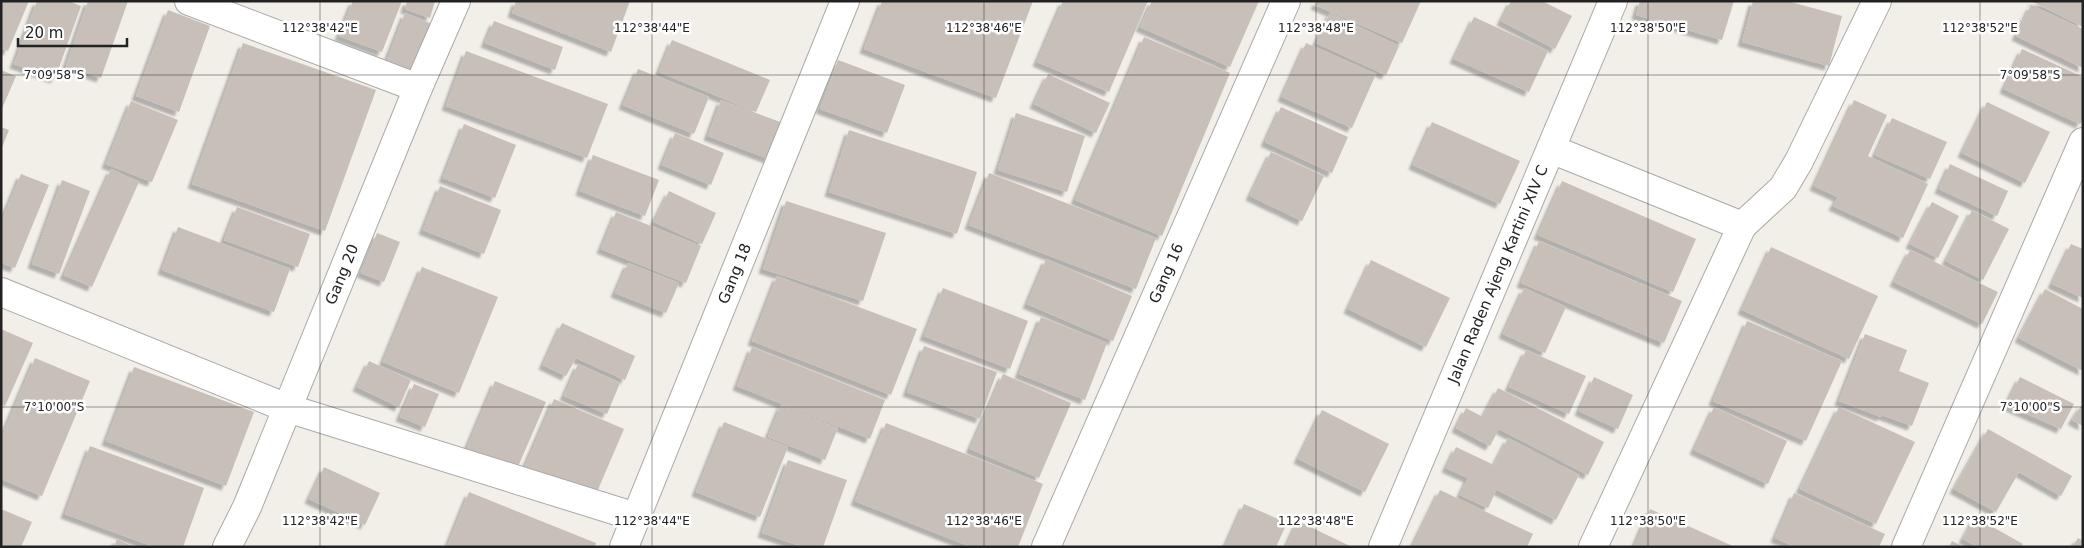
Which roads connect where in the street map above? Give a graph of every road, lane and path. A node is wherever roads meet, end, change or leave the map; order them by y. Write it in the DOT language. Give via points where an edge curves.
graph roads {
  1 [pos="189,1"];
  2 [pos="456,1"];
  3 [pos="845,1"];
  4 [pos="1286,1"];
  5 [pos="1614,1"];
  6 [pos="1877,1"];
  7 [pos="418,88"];
  8 [pos="2083,142"];
  9 [pos="1551,149"];
  10 [pos="1742,226"];
  11 [pos="1,292"];
  12 [pos="287,408"];
  13 [pos="636,517"];
  14 [pos="227,547"];
  15 [pos="624,547"];
  16 [pos="1046,547"];
  17 [pos="1384,547"];
  18 [pos="1593,547"];
  19 [pos="1906,547"];
  1 -- 7 [label="street"];
  2 -- 7 [label="street, Gang 20"];
  3 -- 13 [label="street, Gang 18"];
  4 -- 16 [label="street, Gang 16"];
  5 -- 9 [label="street, Jalan Raden Ajeng Kartini XIV C"];
  6 -- 10 [label="street" via="1783,188"];
  7 -- 12 [label="street, Gang 20"];
  8 -- 19 [label="street"];
  9 -- 10 [label="street"];
  9 -- 17 [label="street, Jalan Raden Ajeng Kartini XIV C"];
  10 -- 18 [label="street"];
  11 -- 12 [label="street"];
  12 -- 13 [label="street"];
  12 -- 14 [label="street, Gang 20" via="247,507"];
  13 -- 15 [label="street, Gang 18"];
}
